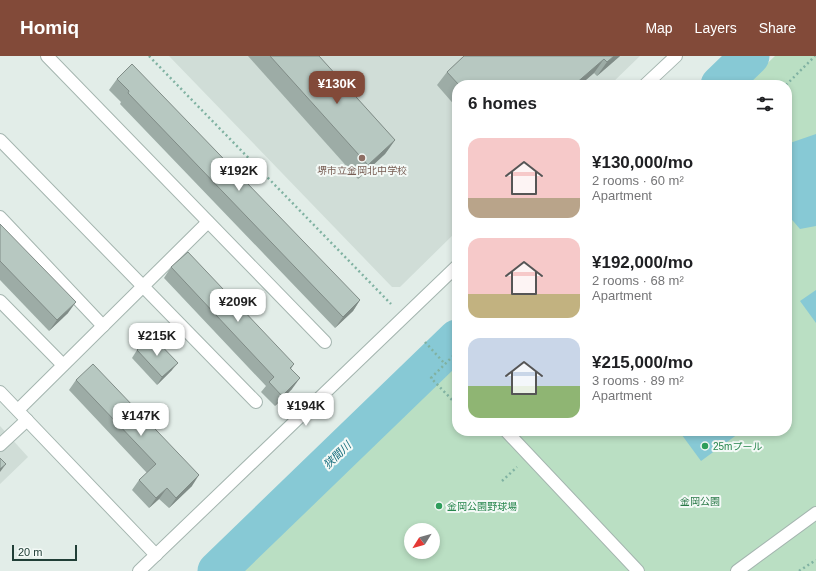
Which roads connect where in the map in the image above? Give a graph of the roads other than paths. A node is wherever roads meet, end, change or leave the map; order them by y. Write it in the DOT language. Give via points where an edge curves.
graph roads {
  1 [pos="47,56"];
  2 [pos="676,56"];
  3 [pos="650,80"];
  4 [pos="0,140"];
  5 [pos="0,217"];
  6 [pos="208,222"];
  7 [pos="452,271"];
  8 [pos="143,286"];
  9 [pos="0,301"];
  10 [pos="103,326"];
  11 [pos="325,342"];
  12 [pos="64,365"];
  13 [pos="0,392"];
  14 [pos="256,402"];
  15 [pos="18,410"];
  16 [pos="27,420"];
  17 [pos="511,436"];
  18 [pos="0,444"];
  19 [pos="816,513"];
  20 [pos="156,555"];
  21 [pos="139,571"];
  22 [pos="638,571"];
  23 [pos="737,571"];
  1 -- 6 [label="street"];
  2 -- 3 [label="street"];
  4 -- 8 [label="street"];
  5 -- 10 [label="street"];
  6 -- 8 [label="street"];
  6 -- 11 [label="street"];
  7 -- 20 [label="street"];
  8 -- 10 [label="street"];
  8 -- 14 [label="street"];
  9 -- 12 [label="street"];
  10 -- 12 [label="street"];
  12 -- 15 [label="street"];
  13 -- 15 [label="street"];
  15 -- 16 [label="street"];
  16 -- 18 [label="street"];
  16 -- 20 [label="street"];
  17 -- 22 [label="street"];
  19 -- 23 [label="street"];
  20 -- 21 [label="street"];
}
